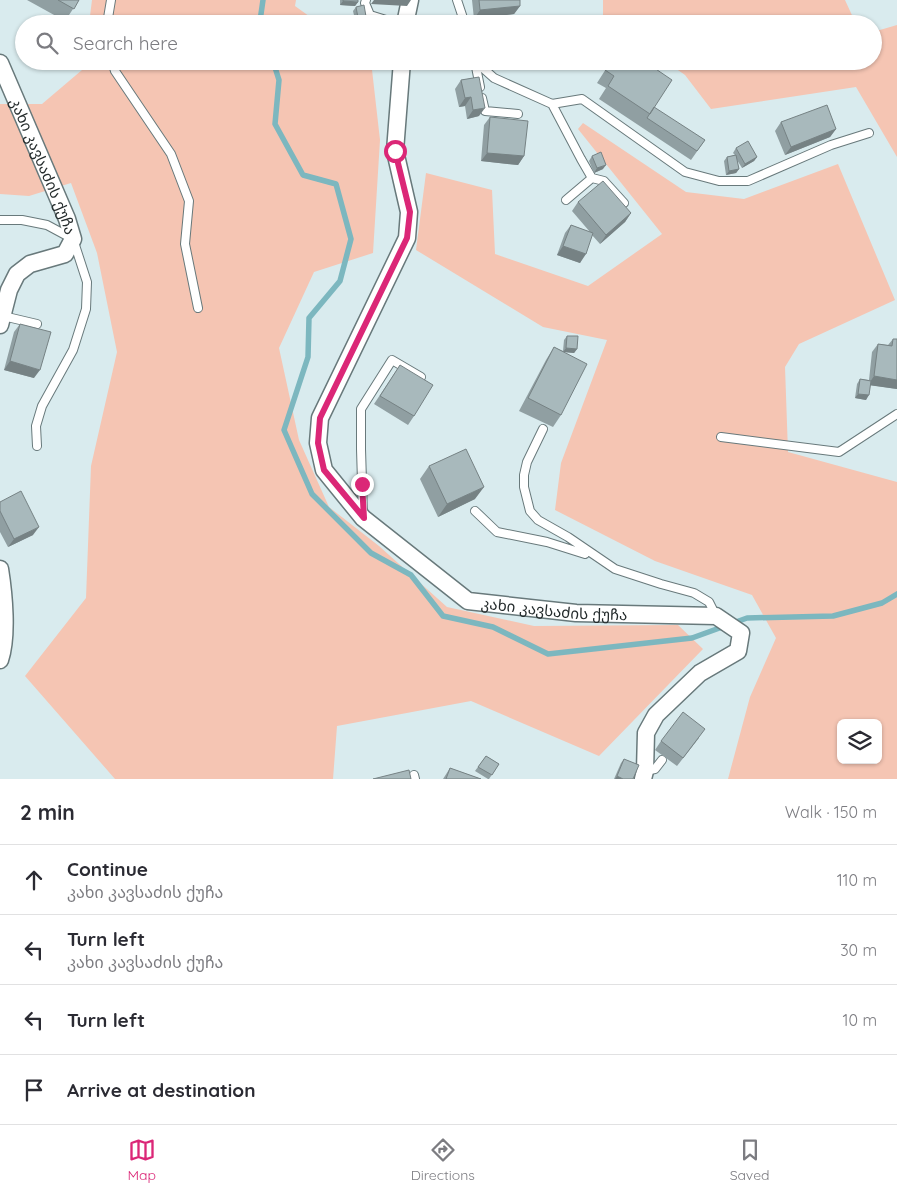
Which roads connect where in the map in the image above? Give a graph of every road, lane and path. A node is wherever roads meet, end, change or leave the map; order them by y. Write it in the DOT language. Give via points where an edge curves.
graph roads {
  1 [pos="111,0"];
  2 [pos="366,0"];
  3 [pos="410,0"];
  4 [pos="456,0"];
  5 [pos="108,15"];
  6 [pos="370,15"];
  7 [pos="407,15"];
  8 [pos="462,15"];
  9 [pos="0,63"];
  10 [pos="115,70"];
  11 [pos="401,70"];
  12 [pos="477,70"];
  13 [pos="485,70"];
  14 [pos="552,104"];
  15 [pos="518,114"];
  16 [pos="869,133"];
  17 [pos="592,178"];
  18 [pos="566,200"];
  19 [pos="624,203"];
  20 [pos="0,220"];
  21 [pos="72,239"];
  22 [pos="198,308"];
  23 [pos="1,320"];
  24 [pos="36,324"];
  25 [pos="421,376"];
  26 [pos="897,414"];
  27 [pos="543,429"];
  28 [pos="721,438"];
  29 [pos="37,446"];
  30 [pos="475,512"];
  31 [pos="364,518"];
  32 [pos="597,558"];
  33 [pos="0,569"];
  34 [pos="716,616"];
  35 [pos="0,660"];
  36 [pos="662,760"];
  37 [pos="644,775"];
  1 -- 5 [label="lane"];
  2 -- 6 [label="lane"];
  3 -- 7 [label="street"];
  4 -- 8 [label="lane"];
  9 -- 21 [label="street, კახი კავსაძის ქუჩა" via="67,219"];
  10 -- 22 [label="lane" via="171,154 189,201 185,244"];
  11 -- 31 [label="street, კახი კავსაძის ქუჩა" via="395,151 410,212 407,238 320,418 318,443 324,470"];
  12 -- 15 [label="lane" via="485,110"];
  13 -- 14 [label="lane" via="494,78"];
  14 -- 16 [label="lane" via="582,98 685,172 719,181 748,181 831,145"];
  14 -- 17 [label="lane"];
  17 -- 18 [label="lane"];
  17 -- 19 [label="lane" via="604,181"];
  20 -- 21 [label="lane" via="46,225"];
  21 -- 23 [label="street, კახი კავსაძის ქუჩა" via="65,254 30,264 17,274"];
  21 -- 29 [label="lane" via="87,282 86,309 72,350 42,406 36,426"];
  23 -- 24 [label="lane"];
  25 -- 31 [label="lane" via="392,360 361,409"];
  26 -- 28 [label="lane" via="839,452"];
  27 -- 32 [label="lane" via="524,475 530,511 538,520"];
  30 -- 32 [label="lane" via="497,532 548,542"];
  31 -- 34 [label="street, კახი კავსაძის ქუჩა" via="468,601 576,613"];
  32 -- 34 [label="lane" via="615,569 694,593 709,602"];
  33 -- 35 [label="street" via="5,636"];
  34 -- 37 [label="street" via="741,633 738,651 700,673 656,716 646,733"];
  36 -- 37 [label="lane"];
}
